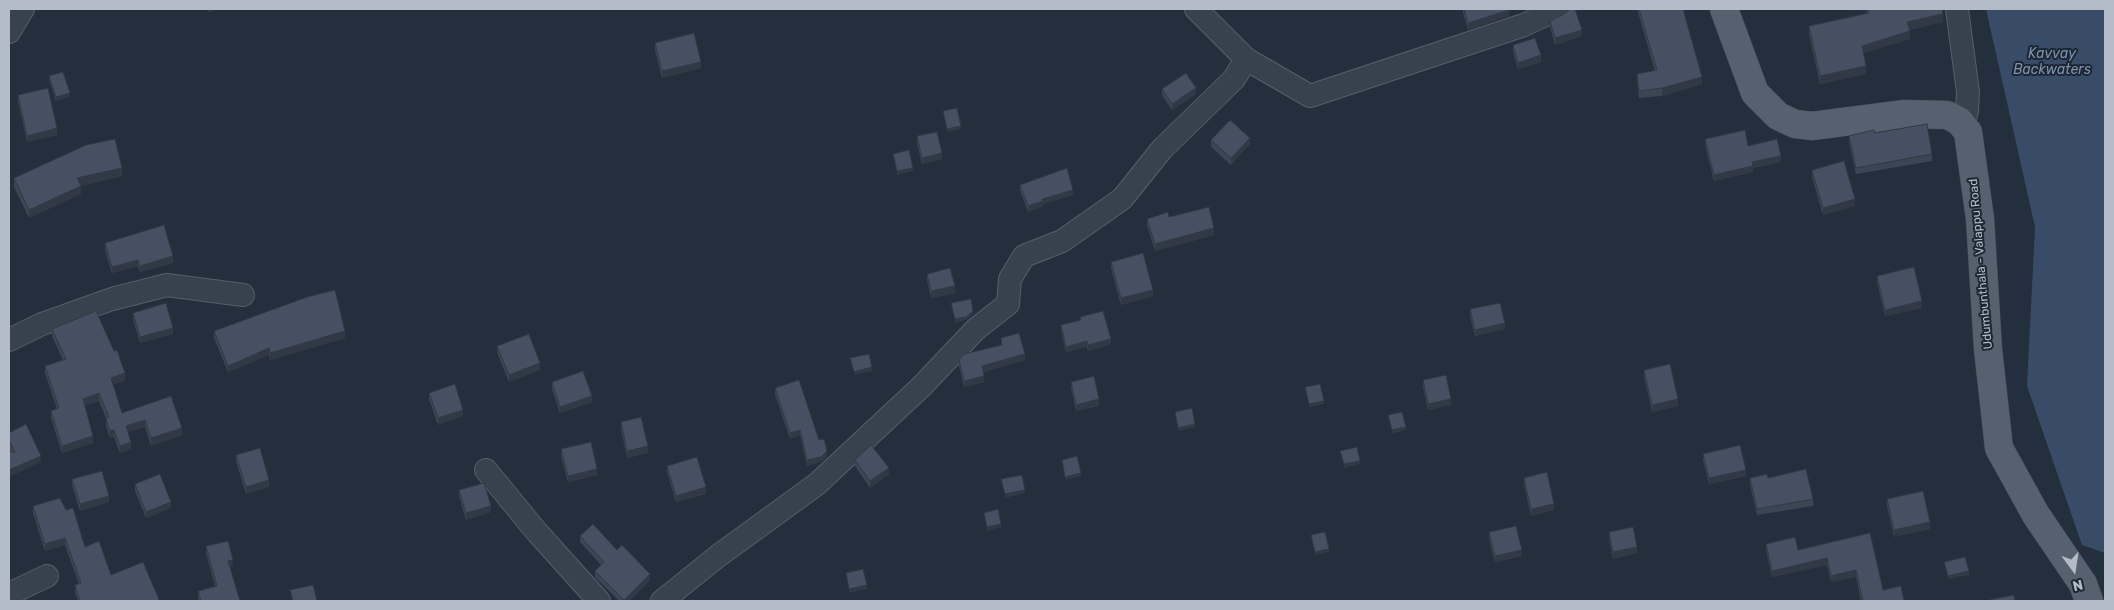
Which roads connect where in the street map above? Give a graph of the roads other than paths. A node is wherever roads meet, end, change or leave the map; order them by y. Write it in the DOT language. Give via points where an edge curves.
graph roads {
  1 [pos="23,9"];
  2 [pos="1196,9"];
  3 [pos="1558,9"];
  4 [pos="1724,9"];
  5 [pos="1957,9"];
  6 [pos="9,32"];
  7 [pos="1246,59"];
  8 [pos="1963,126"];
  9 [pos="243,295"];
  10 [pos="9,340"];
  11 [pos="486,470"];
  12 [pos="48,576"];
  13 [pos="9,594"];
  14 [pos="599,601"];
  15 [pos="662,601"];
  16 [pos="2089,601"];
  1 -- 6 [label="street"];
  2 -- 7 [label="street"];
  3 -- 7 [label="street" via="1524,25 1310,96"];
  4 -- 8 [label="main road" via="1755,93 1778,116 1795,124 1812,126 1905,114 1947,115 1959,120"];
  5 -- 8 [label="street" via="1968,92"];
  7 -- 15 [label="street" via="1234,79 1162,149 1122,199 1062,241 1024,256 1010,279 1008,304 976,329 922,386 817,484"];
  8 -- 16 [label="main road, Udumbunthala - Valappu Road" via="1968,132 1980,219 1988,349 1999,448 2036,515 2083,584"];
  9 -- 10 [label="street" via="167,285 112,298"];
  11 -- 14 [label="street"];
  12 -- 13 [label="street"];
}
